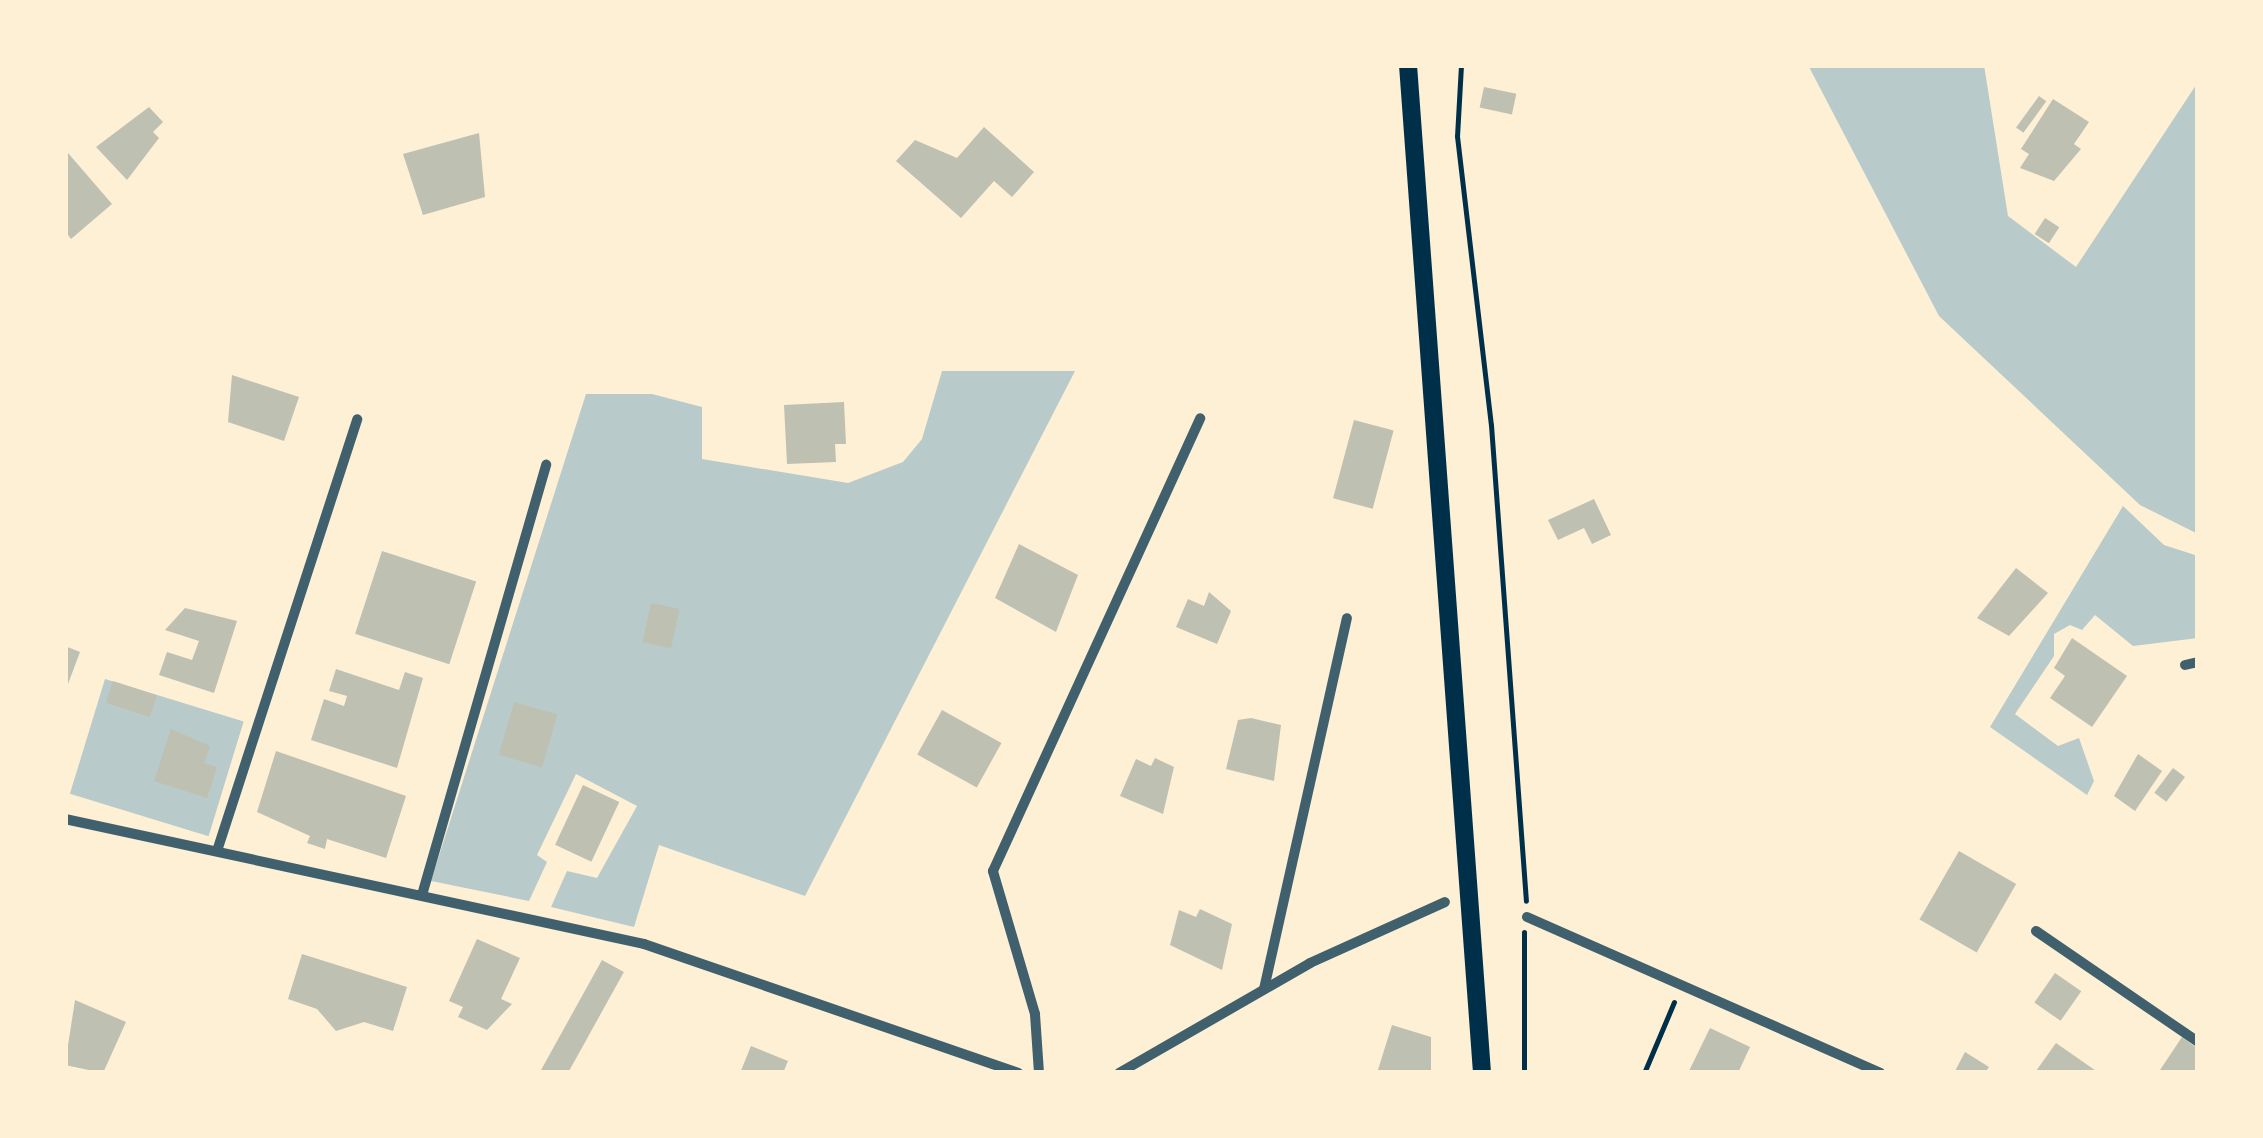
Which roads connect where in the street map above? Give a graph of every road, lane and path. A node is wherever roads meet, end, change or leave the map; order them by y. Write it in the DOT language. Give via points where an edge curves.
graph roads {
  1 [pos="1408,65"];
  2 [pos="1461,65"];
  3 [pos="1200,418"];
  4 [pos="357,419"];
  5 [pos="546,464"];
  6 [pos="1347,618"];
  7 [pos="2198,662"];
  8 [pos="2185,664"];
  9 [pos="65,819"];
  10 [pos="217,851"];
  11 [pos="422,895"];
  12 [pos="1446,902"];
  13 [pos="1527,917"];
  14 [pos="2036,932"];
  15 [pos="1682,985"];
  16 [pos="1264,990"];
  17 [pos="2198,1042"];
  18 [pos="1018,1073"];
  19 [pos="1039,1073"];
  20 [pos="1119,1073"];
  21 [pos="1482,1073"];
  22 [pos="1524,1073"];
  23 [pos="1644,1073"];
  24 [pos="1880,1073"];
  1 -- 21 [label="main road"];
  2 -- 13 [label="path" via="1457,136 1491,425"];
  3 -- 19 [label="street" via="993,871 1035,1014"];
  4 -- 10 [label="street"];
  5 -- 11 [label="street"];
  6 -- 16 [label="street"];
  7 -- 8 [label="street"];
  9 -- 10 [label="street"];
  10 -- 11 [label="street"];
  11 -- 18 [label="street" via="644,944"];
  12 -- 16 [label="street"];
  13 -- 15 [label="street"];
  13 -- 22 [label="path"];
  14 -- 17 [label="street"];
  15 -- 23 [label="path"];
  15 -- 24 [label="street"];
  16 -- 20 [label="street"];
}
